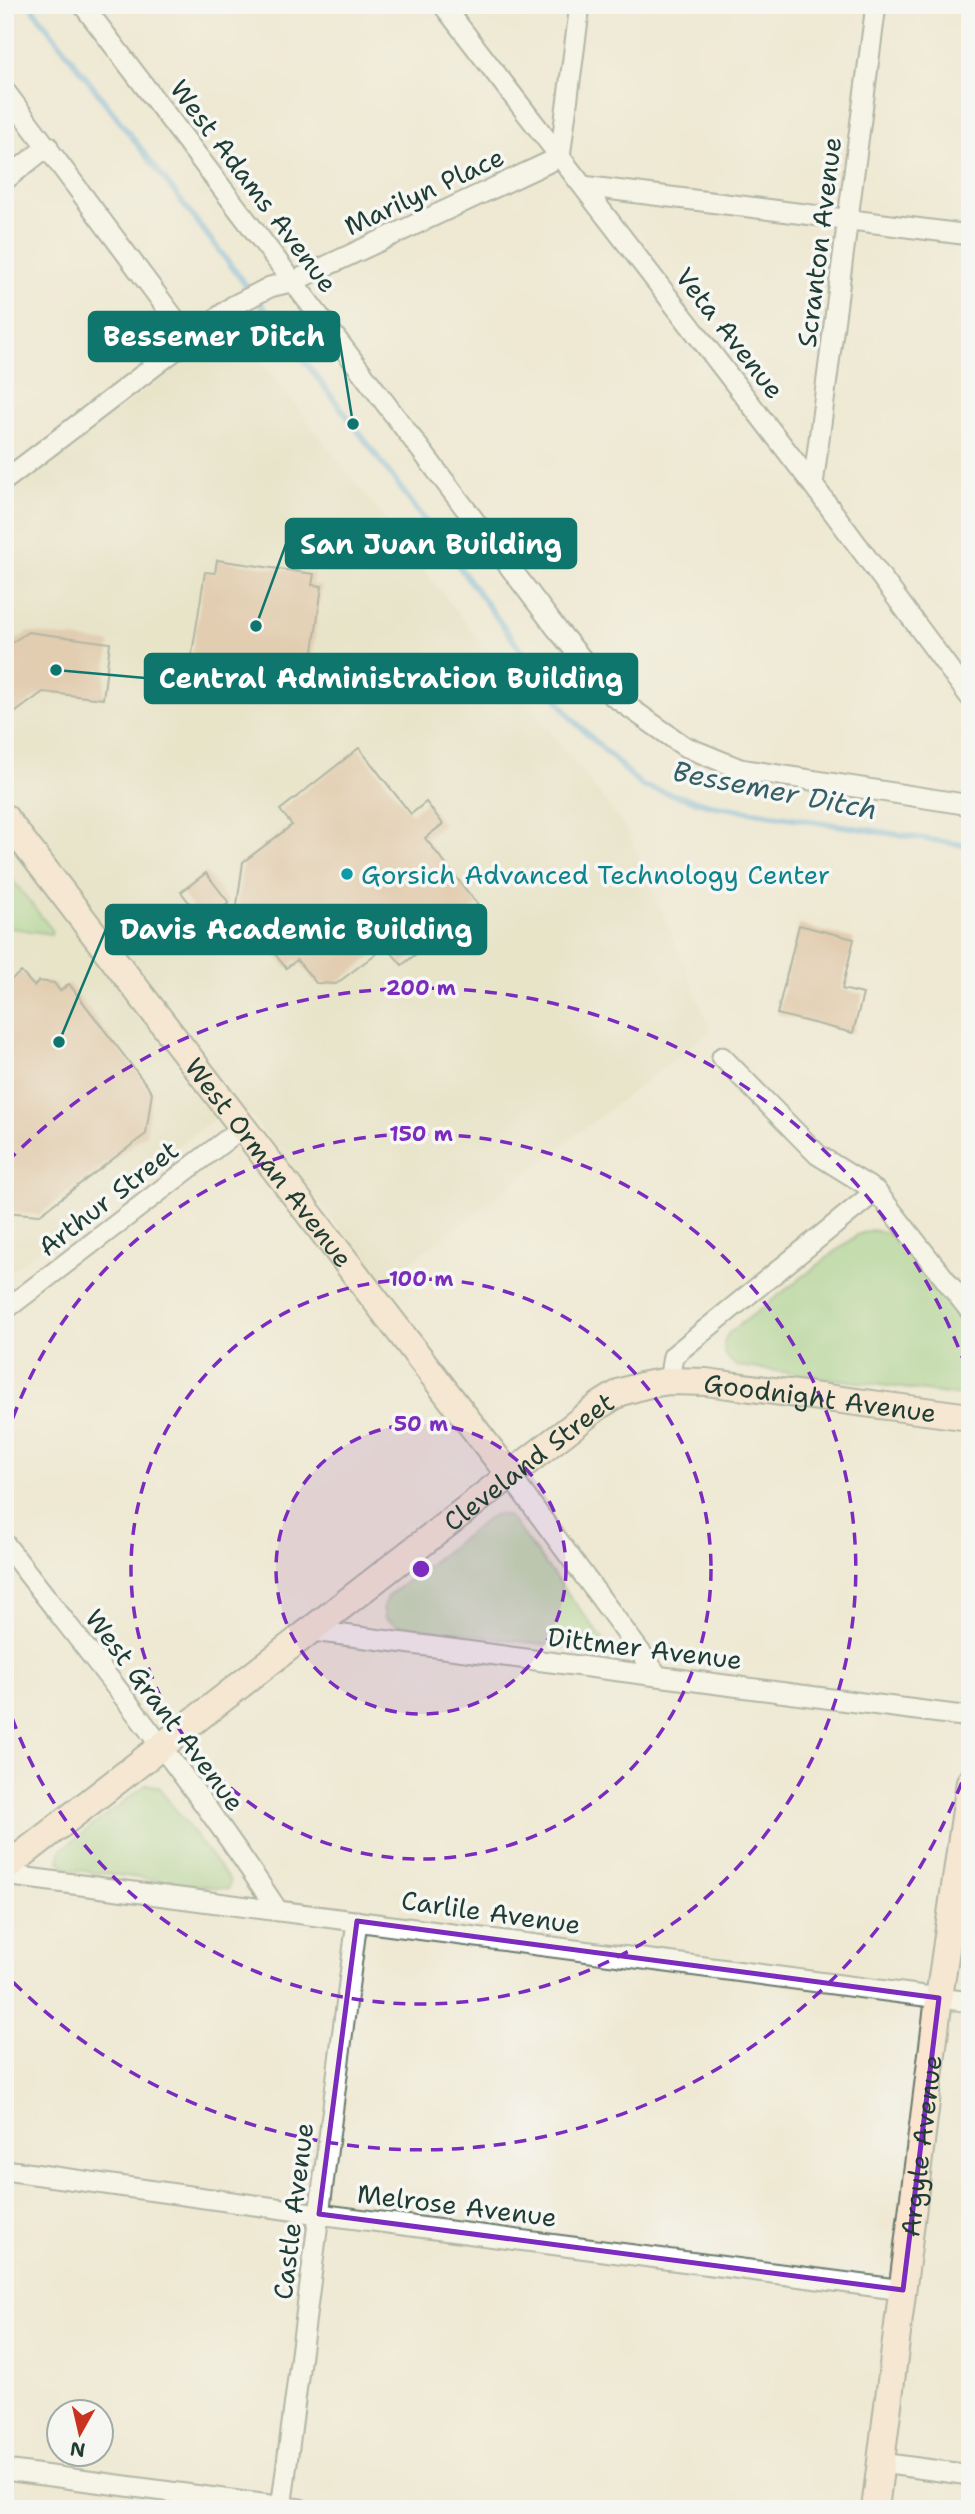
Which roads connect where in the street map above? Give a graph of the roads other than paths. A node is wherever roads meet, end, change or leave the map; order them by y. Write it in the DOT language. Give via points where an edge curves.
graph roads {
  1 [pos="83,5"];
  2 [pos="443,5"];
  3 [pos="580,5"];
  4 [pos="876,5"];
  5 [pos="5,91"];
  6 [pos="48,146"];
  7 [pos="560,157"];
  8 [pos="5,180"];
  9 [pos="583,186"];
  10 [pos="848,220"];
  11 [pos="970,235"];
  12 [pos="294,281"];
  13 [pos="189,338"];
  14 [pos="5,480"];
  15 [pos="813,485"];
  16 [pos="970,697"];
  17 [pos="970,805"];
  18 [pos="5,818"];
  19 [pos="722,1056"];
  20 [pos="243,1127"];
  21 [pos="876,1191"];
  22 [pos="5,1310"];
  23 [pos="970,1311"];
  24 [pos="669,1381"];
  25 [pos="970,1417"];
  26 [pos="509,1474"];
  27 [pos="5,1544"];
  28 [pos="313,1631"];
  29 [pos="658,1676"];
  30 [pos="970,1717"];
  31 [pos="161,1747"];
  32 [pos="970,1782"];
  33 [pos="5,1868"];
  34 [pos="5,1875"];
  35 [pos="278,1911"];
  36 [pos="357,1921"];
  37 [pos="939,1998"];
  38 [pos="970,2002"];
  39 [pos="5,2170"];
  40 [pos="319,2214"];
  41 [pos="903,2290"];
  42 [pos="881,2463"];
  43 [pos="5,2470"];
  44 [pos="970,2475"];
  45 [pos="288,2508"];
  46 [pos="875,2509"];
  1 -- 12 [label="street, West Adams Avenue"];
  2 -- 7 [label="street, Veta Avenue"];
  3 -- 7 [label="street"];
  4 -- 10 [label="street, Scranton Avenue"];
  5 -- 6 [label="street"];
  6 -- 8 [label="street"];
  6 -- 13 [label="street"];
  7 -- 9 [label="street, Veta Avenue"];
  7 -- 12 [label="street, Marilyn Place"];
  9 -- 10 [label="street"];
  9 -- 15 [label="street, Veta Avenue"];
  10 -- 11 [label="street"];
  10 -- 15 [label="street, Scranton Avenue"];
  12 -- 13 [label="street, Marilyn Place" via="270,286 233,306"];
  12 -- 17 [label="street, West Adams Avenue" via="556,628 613,696 684,746 740,769"];
  13 -- 14 [label="street"];
  15 -- 16 [label="street, Veta Avenue"];
  18 -- 20 [label="street, West Orman Avenue"];
  19 -- 21 [label="street" via="817,1155"];
  20 -- 22 [label="street, Arthur Street"];
  20 -- 26 [label="street, West Orman Avenue"];
  21 -- 23 [label="street"];
  21 -- 24 [label="street" via="673,1356"];
  24 -- 25 [label="street, Goodnight Avenue"];
  24 -- 26 [label="street, Cleveland Street" via="621,1392"];
  26 -- 28 [label="street, Cleveland Street"];
  26 -- 29 [label="street, West Orman Avenue"];
  27 -- 31 [label="street, West Grant Avenue"];
  28 -- 29 [label="street, Dittmer Avenue"];
  28 -- 31 [label="street, Cleveland Street"];
  29 -- 30 [label="street, Dittmer Avenue"];
  31 -- 33 [label="street, Cleveland Street"];
  31 -- 35 [label="street, West Grant Avenue"];
  32 -- 37 [label="street, Argyle Avenue"];
  34 -- 35 [label="street, Carlile Avenue"];
  35 -- 36 [label="street, Carlile Avenue"];
  36 -- 37 [label="street, Carlile Avenue"];
  36 -- 40 [label="street, Castle Avenue"];
  37 -- 38 [label="street, Carlile Avenue"];
  37 -- 41 [label="street, Argyle Avenue"];
  39 -- 40 [label="street, Melrose Avenue"];
  40 -- 41 [label="street, Melrose Avenue"];
  40 -- 45 [label="street, Castle Avenue"];
  41 -- 42 [label="street, Argyle Avenue"];
  42 -- 44 [label="street"];
  42 -- 46 [label="street, Argyle Avenue"];
  43 -- 45 [label="street"];
}
